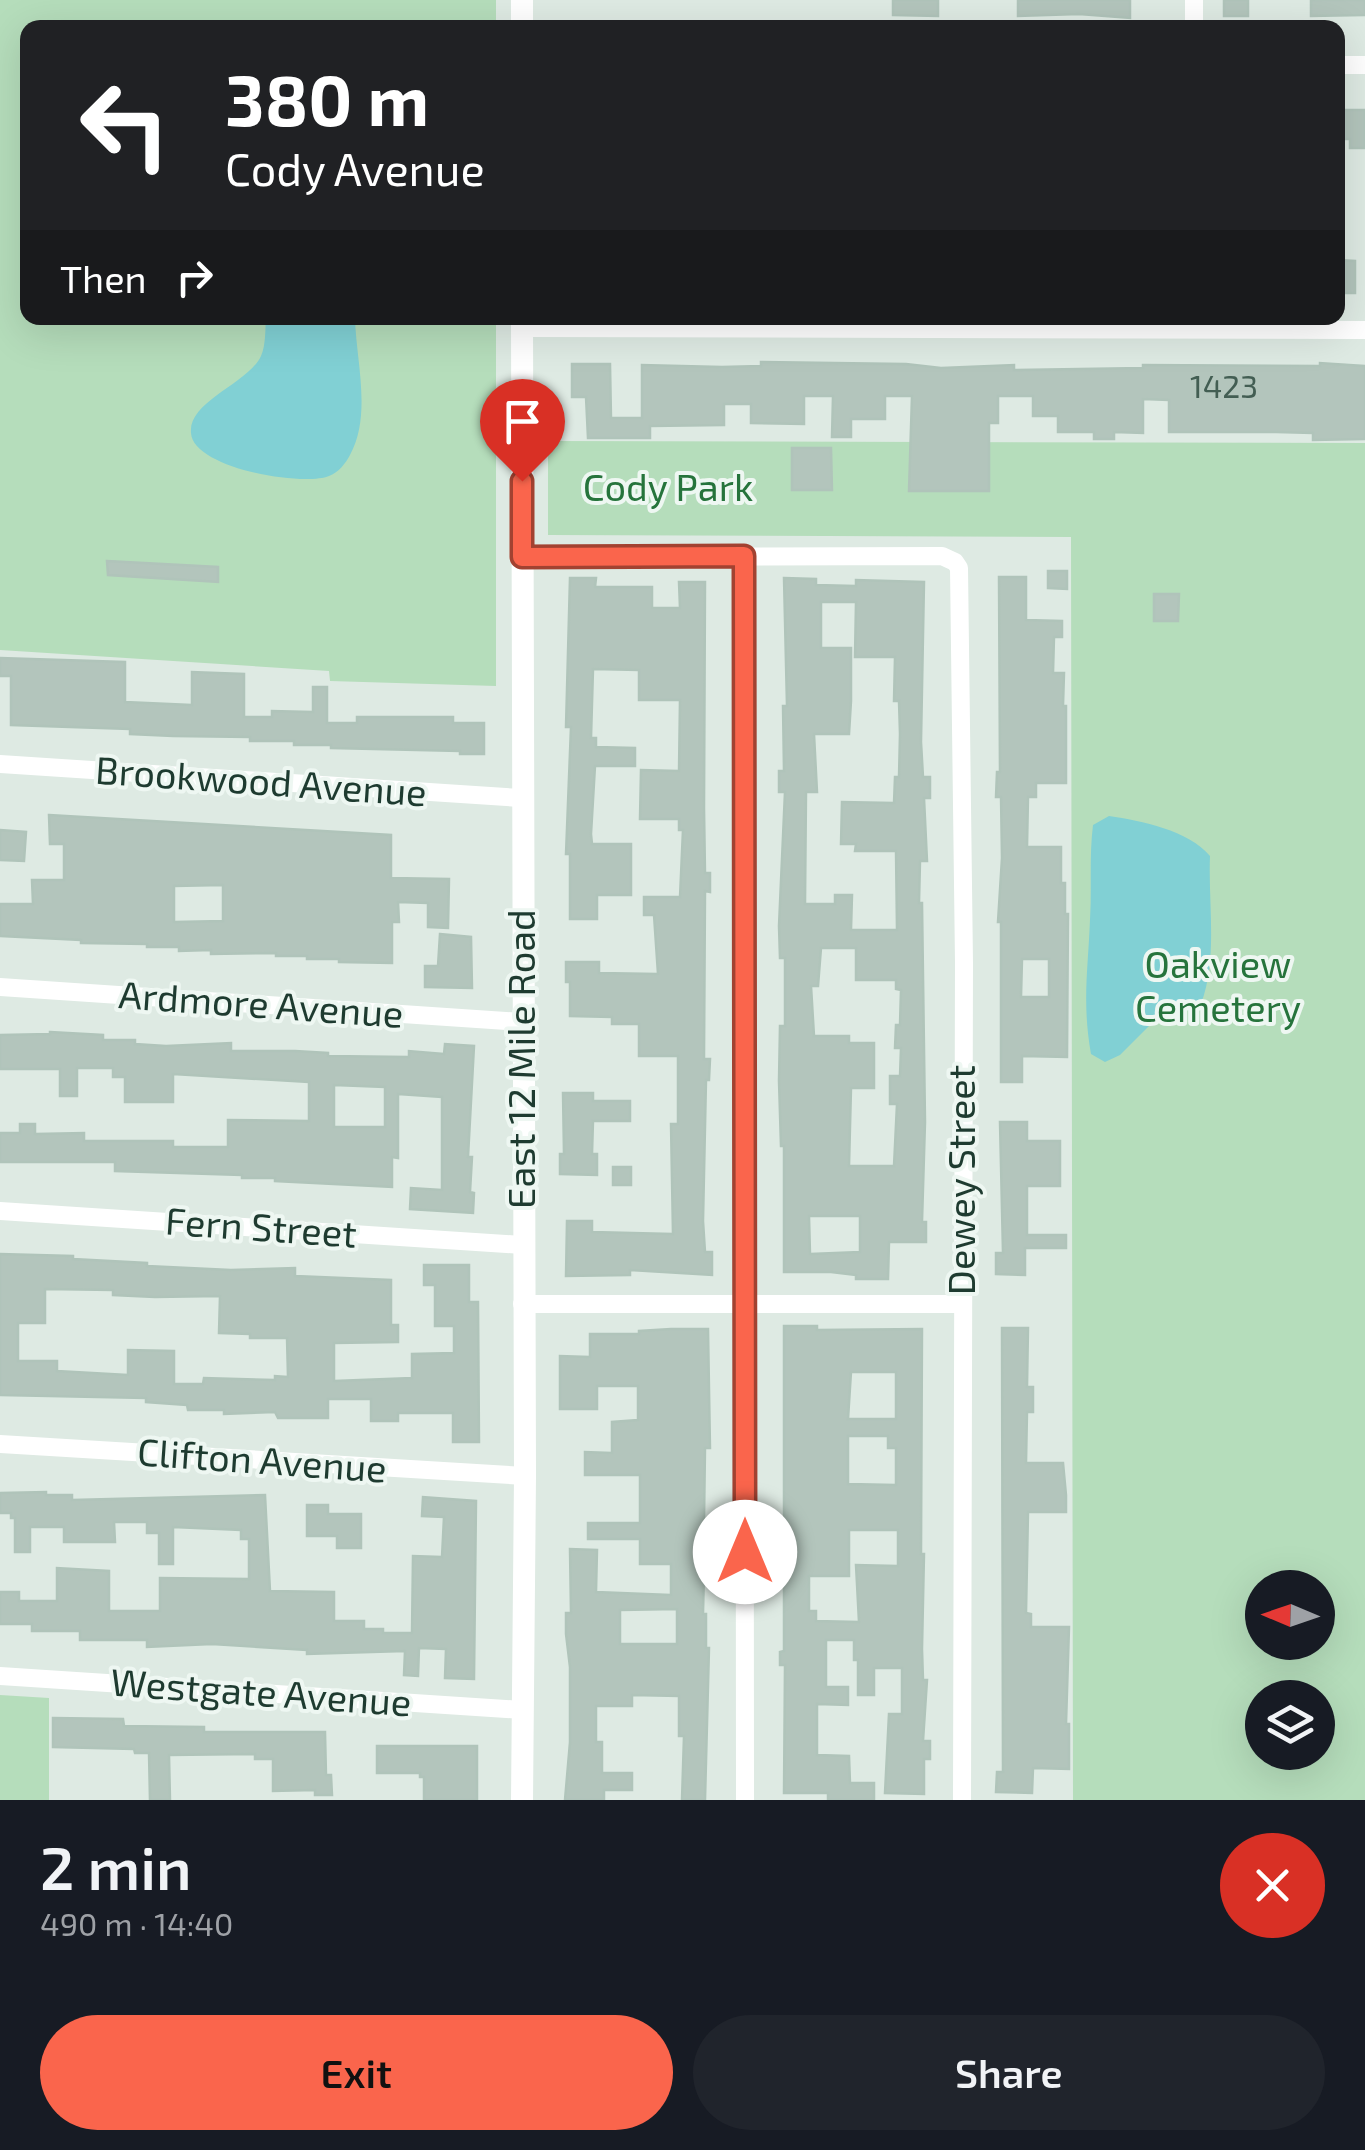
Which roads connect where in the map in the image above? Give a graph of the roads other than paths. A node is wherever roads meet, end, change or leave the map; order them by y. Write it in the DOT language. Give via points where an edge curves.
graph roads {
  1 [pos="522,325"];
  2 [pos="1241,325"];
  3 [pos="1365,330"];
  4 [pos="744,556"];
  5 [pos="522,557"];
  6 [pos="0,764"];
  7 [pos="521,798"];
  8 [pos="0,987"];
  9 [pos="522,1022"];
  10 [pos="0,1211"];
  11 [pos="522,1245"];
  12 [pos="745,1303"];
  13 [pos="522,1304"];
  14 [pos="962,1304"];
  15 [pos="0,1444"];
  16 [pos="524,1476"];
  17 [pos="0,1676"];
  18 [pos="522,1710"];
  19 [pos="522,1800"];
  20 [pos="745,1800"];
  21 [pos="962,1800"];
  1 -- 5 [label="main road, East 12 Mile Road"];
  2 -- 3 [label="street"];
  4 -- 5 [label="street"];
  4 -- 12 [label="street"];
  4 -- 14 [label="street, Dewey Street" via="942,556 961,574"];
  5 -- 7 [label="main road, East 12 Mile Road"];
  6 -- 7 [label="street, Brookwood Avenue"];
  7 -- 9 [label="main road, East 12 Mile Road"];
  8 -- 9 [label="street, Ardmore Avenue"];
  9 -- 11 [label="main road, East 12 Mile Road"];
  10 -- 11 [label="street, Fern Street"];
  11 -- 13 [label="main road, East 12 Mile Road"];
  12 -- 13 [label="street"];
  12 -- 14 [label="street"];
  12 -- 20 [label="street"];
  13 -- 16 [label="main road, East 12 Mile Road"];
  14 -- 21 [label="street, Dewey Street"];
  15 -- 16 [label="street, Clifton Avenue"];
  16 -- 18 [label="main road, East 12 Mile Road"];
  17 -- 18 [label="street, Westgate Avenue"];
  18 -- 19 [label="main road, East 12 Mile Road"];
}
